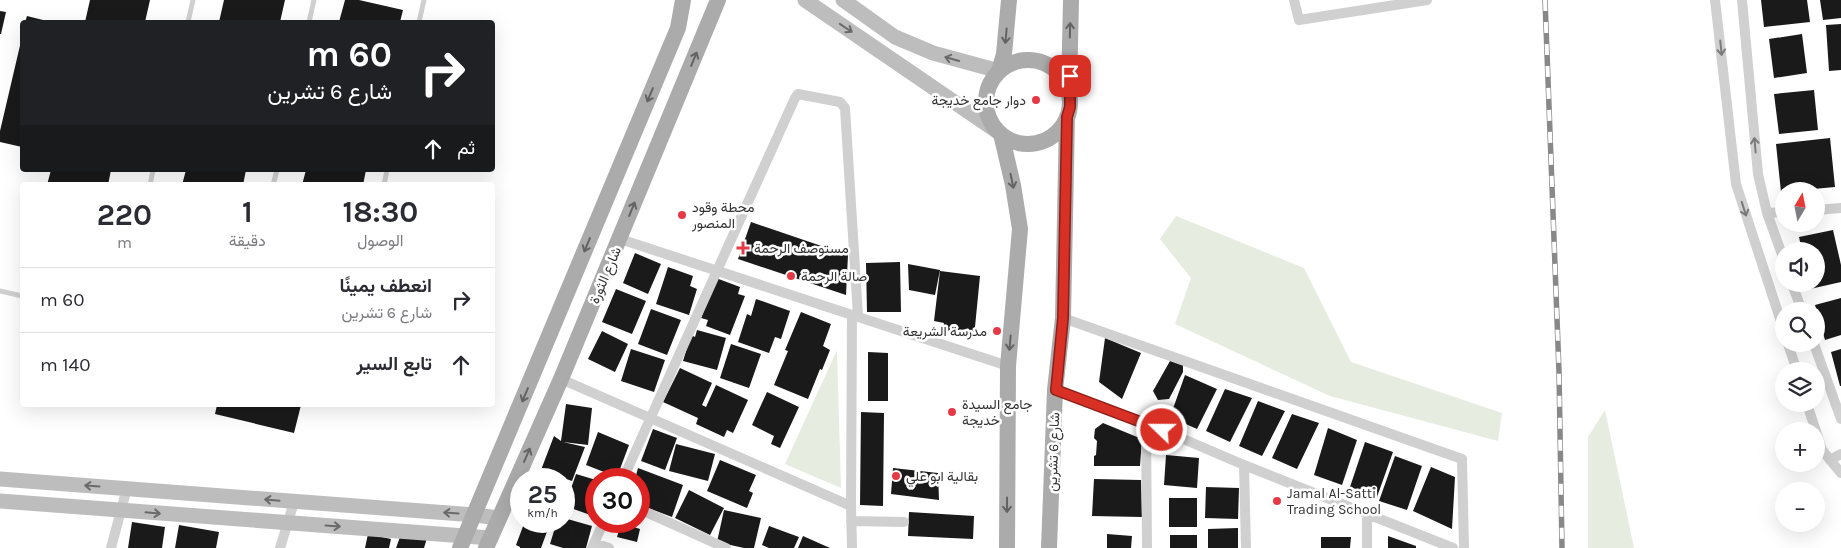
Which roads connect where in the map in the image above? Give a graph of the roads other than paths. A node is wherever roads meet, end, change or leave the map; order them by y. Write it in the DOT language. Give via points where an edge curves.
graph roads {
  1 [pos="193,0"];
  2 [pos="314,0"];
  3 [pos="424,0"];
  4 [pos="683,0"];
  5 [pos="718,0"];
  6 [pos="806,0"];
  7 [pos="843,0"];
  8 [pos="1009,0"];
  9 [pos="1071,0"];
  10 [pos="1294,0"];
  11 [pos="1428,0"];
  12 [pos="1715,0"];
  13 [pos="1742,0"];
  14 [pos="188,20"];
  15 [pos="309,20"];
  16 [pos="419,20"];
  17 [pos="999,71"];
  18 [pos="1069,95"];
  19 [pos="1067,117"];
  20 [pos="1001,134"];
  21 [pos="1841,208"];
  22 [pos="1825,209"];
  23 [pos="1767,213"];
  24 [pos="1775,213"];
  25 [pos="620,239"];
  26 [pos="1777,242"];
  27 [pos="716,270"];
  28 [pos="0,290"];
  29 [pos="20,295"];
  30 [pos="1775,303"];
  31 [pos="855,316"];
  32 [pos="1063,318"];
  33 [pos="1817,352"];
  34 [pos="1008,366"];
  35 [pos="561,379"];
  36 [pos="1056,390"];
  37 [pos="650,419"];
  38 [pos="1841,419"];
  39 [pos="1146,423"];
  40 [pos="1825,454"];
  41 [pos="1841,454"];
  42 [pos="1830,460"];
  43 [pos="1244,465"];
  44 [pos="628,468"];
  45 [pos="1841,474"];
  46 [pos="0,479"];
  47 [pos="127,488"];
  48 [pos="0,501"];
  49 [pos="294,502"];
  50 [pos="851,506"];
  51 [pos="121,510"];
  52 [pos="650,514"];
  53 [pos="1367,514"];
  54 [pos="475,515"];
  55 [pos="500,518"];
  56 [pos="851,521"];
  57 [pos="904,522"];
  58 [pos="288,523"];
  59 [pos="598,533"];
  60 [pos="462,542"];
  61 [pos="489,543"];
  62 [pos="593,545"];
  63 [pos="111,548"];
  64 [pos="280,548"];
  65 [pos="609,548"];
  66 [pos="726,548"];
  67 [pos="852,548"];
  68 [pos="1007,548"];
  69 [pos="1049,548"];
  70 [pos="1147,548"];
  71 [pos="1246,548"];
  72 [pos="1367,548"];
  73 [pos="1453,548"];
  74 [pos="1464,548"];
  1 -- 14 [label="lane"];
  2 -- 15 [label="lane"];
  3 -- 16 [label="lane"];
  4 -- 54 [label="main road, شارع الثورة, one-way" via="678,28"];
  25 -- 5 [label="main road, شارع الثورة, one-way"];
  6 -- 20 [label="street, one-way"];
  17 -- 7 [label="street, one-way" via="933,54 895,37"];
  8 -- 17 [label="main road, one-way" via="1004,54"];
  18 -- 9 [label="main road, one-way"];
  10 -- 11 [label="street" via="1299,20"];
  12 -- 30 [label="street, one-way" via="1736,184"];
  23 -- 13 [label="street, one-way" via="1758,174"];
  17 -- 18 [label="main road" via="1023,60 1035,60 1058,72"];
  17 -- 20 [label="main road" via="986,96 986,110"];
  18 -- 19 [label="main road"];
  19 -- 20 [label="main road" via="1050,137 1038,142 1025,143"];
  19 -- 32 [label="main road, شارع 6 تشرين"];
  20 -- 34 [label="main road, one-way" via="1020,228"];
  21 -- 22 [label="street"];
  23 -- 24 [label="street"];
  23 -- 26 [label="street"];
  25 -- 27 [label="street"];
  25 -- 35 [label="main road, شارع الثورة"];
  27 -- 31 [label="street"];
  27 -- 31 [label="street" via="794,98 802,94 840,102 845,108"];
  27 -- 37 [label="street"];
  28 -- 29 [label="lane"];
  31 -- 34 [label="street"];
  31 -- 50 [label="street"];
  32 -- 36 [label="main road, شارع 6 تشرين"];
  32 -- 74 [label="street" via="1462,459"];
  33 -- 38 [label="street"];
  34 -- 68 [label="main road, one-way"];
  35 -- 37 [label="street"];
  55 -- 35 [label="main road, شارع الثورة, one-way"];
  36 -- 39 [label="street"];
  36 -- 69 [label="main road, شارع 6 تشرين"];
  37 -- 44 [label="street"];
  37 -- 50 [label="street"];
  39 -- 43 [label="street"];
  39 -- 70 [label="street"];
  40 -- 42 [label="street"];
  41 -- 42 [label="street"];
  42 -- 45 [label="street"];
  43 -- 53 [label="street"];
  43 -- 71 [label="street"];
  47 -- 46 [label="street, one-way"];
  49 -- 47 [label="street, one-way"];
  47 -- 51 [label="street"];
  48 -- 51 [label="street"];
  54 -- 49 [label="street, one-way"];
  49 -- 58 [label="street"];
  50 -- 56 [label="street"];
  51 -- 58 [label="street, one-way"];
  51 -- 63 [label="street"];
  52 -- 66 [label="street"];
  53 -- 72 [label="street"];
  53 -- 73 [label="street"];
  54 -- 55 [label="street"];
  54 -- 60 [label="main road, شارع الثورة"];
  55 -- 61 [label="main road, شارع الثورة"];
  56 -- 57 [label="street"];
  56 -- 67 [label="street"];
  58 -- 60 [label="street, one-way"];
  58 -- 64 [label="street"];
  59 -- 62 [label="street"];
  60 -- 61 [label="street"];
  62 -- 65 [label="street"];
}
